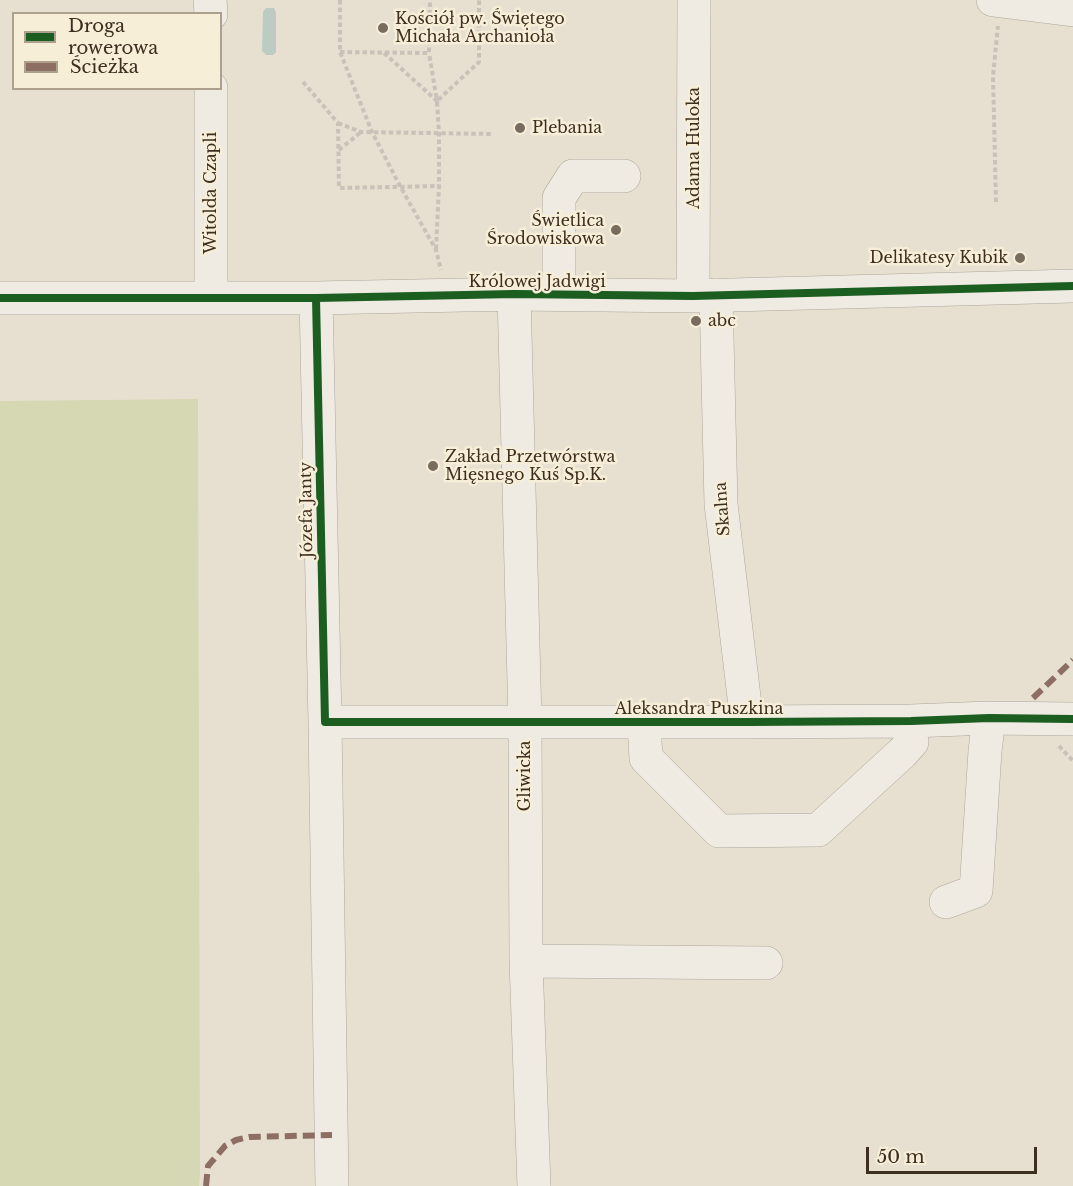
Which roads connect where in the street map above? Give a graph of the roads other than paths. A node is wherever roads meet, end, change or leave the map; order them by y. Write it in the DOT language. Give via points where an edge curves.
graph roads {
  1 [pos="694,0"];
  2 [pos="993,0"];
  3 [pos="1000,1"];
  4 [pos="1073,10"];
  5 [pos="211,90"];
  6 [pos="624,176"];
  7 [pos="1073,286"];
  8 [pos="514,294"];
  9 [pos="559,294"];
  10 [pos="705,295"];
  11 [pos="0,298"];
  12 [pos="211,298"];
  13 [pos="316,298"];
  14 [pos="989,718"];
  15 [pos="911,721"];
  16 [pos="326,722"];
  17 [pos="525,722"];
  18 [pos="747,722"];
  19 [pos="644,723"];
  20 [pos="1064,730"];
  21 [pos="946,902"];
  22 [pos="526,961"];
  23 [pos="766,963"];
  24 [pos="332,1186"];
  25 [pos="534,1186"];
  1 -- 10 [label="street, Adama Huloka"];
  2 -- 3 [label="street"];
  3 -- 4 [label="street"];
  5 -- 12 [label="street, Witolda Czapli"];
  6 -- 9 [label="street" via="573,176 559,198"];
  7 -- 10 [label="street, Królowej Jadwigi"];
  8 -- 9 [label="street, Królowej Jadwigi"];
  8 -- 13 [label="street, Królowej Jadwigi"];
  8 -- 17 [label="street, Gliwicka"];
  9 -- 10 [label="street, Królowej Jadwigi"];
  10 -- 18 [label="street, Skalna" via="721,504"];
  11 -- 12 [label="street, Królowej Jadwigi"];
  12 -- 13 [label="street, Królowej Jadwigi"];
  13 -- 16 [label="street, Józefa Janty"];
  14 -- 15 [label="street, Aleksandra Puszkina"];
  14 -- 20 [label="street, Aleksandra Puszkina"];
  14 -- 21 [label="street" via="976,891"];
  15 -- 18 [label="street, Aleksandra Puszkina"];
  15 -- 19 [label="street" via="912,742 818,830 730,831 718,831 646,758"];
  16 -- 17 [label="street, Aleksandra Puszkina"];
  16 -- 24 [label="street, Józefa Janty"];
  17 -- 19 [label="street, Aleksandra Puszkina"];
  17 -- 22 [label="street, Gliwicka"];
  18 -- 19 [label="street, Aleksandra Puszkina"];
  22 -- 23 [label="street"];
  22 -- 25 [label="street, Gliwicka"];
}
